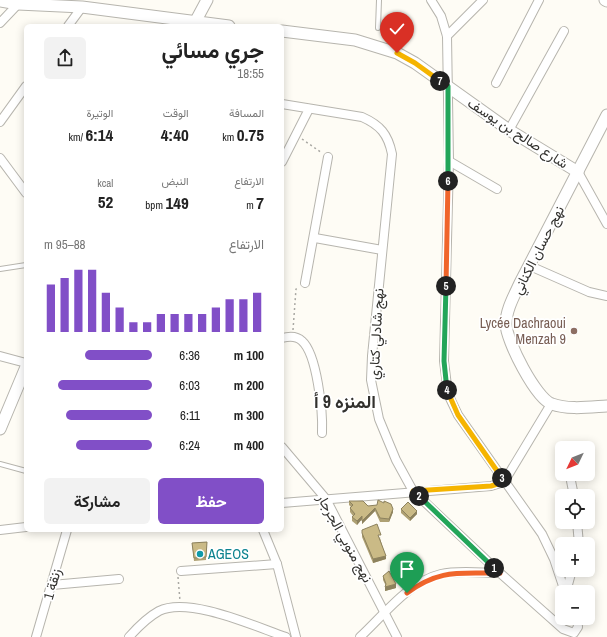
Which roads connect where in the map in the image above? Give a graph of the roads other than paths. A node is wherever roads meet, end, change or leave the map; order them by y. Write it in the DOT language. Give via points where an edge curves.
graph roads {
  1 [pos="207,0"];
  2 [pos="379,0"];
  3 [pos="431,0"];
  4 [pos="483,0"];
  5 [pos="539,0"];
  6 [pos="0,1"];
  7 [pos="20,2"];
  8 [pos="82,7"];
  9 [pos="0,23"];
  10 [pos="69,24"];
  11 [pos="194,24"];
  12 [pos="378,28"];
  13 [pos="564,30"];
  14 [pos="284,32"];
  15 [pos="447,36"];
  16 [pos="496,83"];
  17 [pos="448,86"];
  18 [pos="24,89"];
  19 [pos="284,104"];
  20 [pos="309,109"];
  21 [pos="607,115"];
  22 [pos="0,122"];
  23 [pos="509,130"];
  24 [pos="328,157"];
  25 [pos="0,158"];
  26 [pos="284,158"];
  27 [pos="449,161"];
  28 [pos="578,172"];
  29 [pos="24,189"];
  30 [pos="497,189"];
  31 [pos="607,224"];
  32 [pos="314,238"];
  33 [pos="382,250"];
  34 [pos="24,265"];
  35 [pos="530,266"];
  36 [pos="0,269"];
  37 [pos="305,283"];
  38 [pos="607,296"];
  39 [pos="284,338"];
  40 [pos="0,356"];
  41 [pos="24,363"];
  42 [pos="24,372"];
  43 [pos="551,404"];
  44 [pos="607,406"];
  45 [pos="0,429"];
  46 [pos="322,433"];
  47 [pos="284,449"];
  48 [pos="0,464"];
  49 [pos="24,470"];
  50 [pos="571,481"];
  51 [pos="504,482"];
  52 [pos="573,489"];
  53 [pos="413,491"];
  54 [pos="326,499"];
  55 [pos="284,503"];
  56 [pos="24,528"];
  57 [pos="0,530"];
  58 [pos="66,532"];
  59 [pos="264,532"];
  60 [pos="277,564"];
  61 [pos="181,571"];
  62 [pos="500,573"];
  63 [pos="119,579"];
  64 [pos="563,585"];
  65 [pos="52,586"];
  66 [pos="385,613"];
  67 [pos="555,622"];
  68 [pos="558,625"];
  69 [pos="578,625"];
  70 [pos="36,637"];
  71 [pos="129,637"];
  72 [pos="286,637"];
  73 [pos="296,637"];
  74 [pos="360,637"];
  75 [pos="397,637"];
  1 -- 11 [label="street"];
  2 -- 12 [label="lane"];
  3 -- 15 [label="street" via="441,16"];
  4 -- 15 [label="street"];
  5 -- 16 [label="street"];
  6 -- 7 [label="street"];
  7 -- 8 [label="street"];
  7 -- 9 [label="street"];
  8 -- 10 [label="street"];
  8 -- 11 [label="street"];
  13 -- 23 [label="street"];
  14 -- 17 [label="street, شارع صالح بن يوسف" via="355,40 376,45 415,63"];
  15 -- 17 [label="street"];
  17 -- 23 [label="street, شارع صالح بن يوسف"];
  17 -- 27 [label="street"];
  18 -- 22 [label="street"];
  19 -- 20 [label="street, نهج شادلي كتاري"];
  20 -- 26 [label="street"];
  20 -- 33 [label="street, نهج شادلي كتاري" via="362,117 374,122 389,140 392,154"];
  21 -- 28 [label="street, نهج حسان الكناني"];
  23 -- 28 [label="street, شارع صالح بن يوسف"];
  24 -- 32 [label="street"];
  25 -- 29 [label="street"];
  27 -- 30 [label="street"];
  27 -- 51 [label="street" via="444,376 448,394 458,415"];
  28 -- 31 [label="street"];
  28 -- 35 [label="street, نهج حسان الكناني"];
  32 -- 33 [label="street"];
  32 -- 37 [label="street"];
  33 -- 53 [label="street, نهج شادلي كتاري" via="371,380 385,438"];
  34 -- 36 [label="lane"];
  35 -- 38 [label="street" via="589,292"];
  35 -- 43 [label="street, نهج حسان الكناني" via="509,308 506,318 507,334 525,372 545,400"];
  39 -- 46 [label="street" via="292,336 301,339 313,358 323,419"];
  40 -- 41 [label="street"];
  42 -- 45 [label="street"];
  43 -- 44 [label="street"];
  43 -- 51 [label="street"];
  47 -- 54 [label="street, نهج منوبي الجرجار"];
  48 -- 49 [label="lane"];
  50 -- 52 [label="street"];
  51 -- 53 [label="street" via="491,486"];
  51 -- 64 [label="street" via="542,534"];
  53 -- 54 [label="street"];
  53 -- 62 [label="street, نهج شادلي كتاري"];
  54 -- 55 [label="street"];
  54 -- 66 [label="street, نهج منوبي الجرجار"];
  56 -- 57 [label="street"];
  58 -- 65 [label="street, زنقة 1"];
  59 -- 60 [label="street"];
  60 -- 61 [label="street"];
  60 -- 73 [label="street"];
  62 -- 66 [label="street" via="442,574 430,578 407,593"];
  62 -- 67 [label="street, نهج شادلي كتاري"];
  63 -- 65 [label="street"];
  65 -- 70 [label="street, زنقة 1"];
  66 -- 74 [label="street"];
  66 -- 75 [label="street, نهج منوبي الجرجار"];
  68 -- 69 [label="street, نهج شادلي كتاري" via="569,633 577,631"];
  71 -- 72 [label="street" via="160,611 181,607 204,609"];
}
